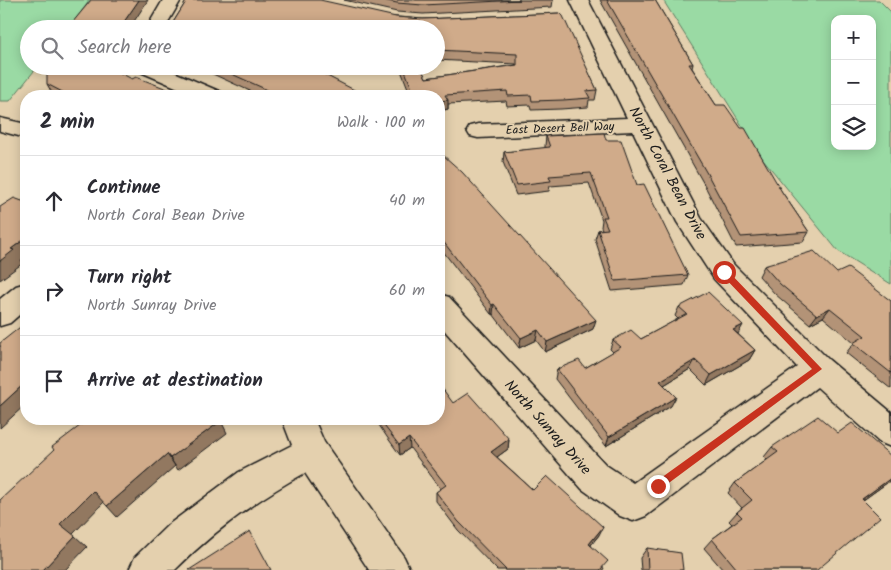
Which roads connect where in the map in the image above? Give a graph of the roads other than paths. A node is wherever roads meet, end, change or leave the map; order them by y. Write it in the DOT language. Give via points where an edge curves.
graph roads {
  1 [pos="172,0"];
  2 [pos="576,9"];
  3 [pos="160,20"];
  4 [pos="164,75"];
  5 [pos="200,90"];
  6 [pos="0,124"];
  7 [pos="641,124"];
  8 [pos="20,129"];
  9 [pos="478,131"];
  10 [pos="20,299"];
  11 [pos="445,312"];
  12 [pos="0,315"];
  13 [pos="818,369"];
  14 [pos="300,425"];
  15 [pos="891,432"];
  16 [pos="311,452"];
  17 [pos="148,570"];
  18 [pos="391,570"];
  1 -- 3 [label="street"];
  2 -- 7 [label="street, North Coral Bean Drive"];
  4 -- 5 [label="street"];
  6 -- 8 [label="street"];
  7 -- 9 [label="street, East Desert Bell Way"];
  7 -- 13 [label="street, North Coral Bean Drive" via="690,222 724,272"];
  10 -- 12 [label="street"];
  11 -- 13 [label="street, North Sunray Drive" via="594,477 633,504"];
  13 -- 15 [label="street, North Coral Bean Drive"];
  14 -- 16 [label="street"];
  16 -- 17 [label="street" via="251,484 181,538"];
  16 -- 18 [label="street"];
}
